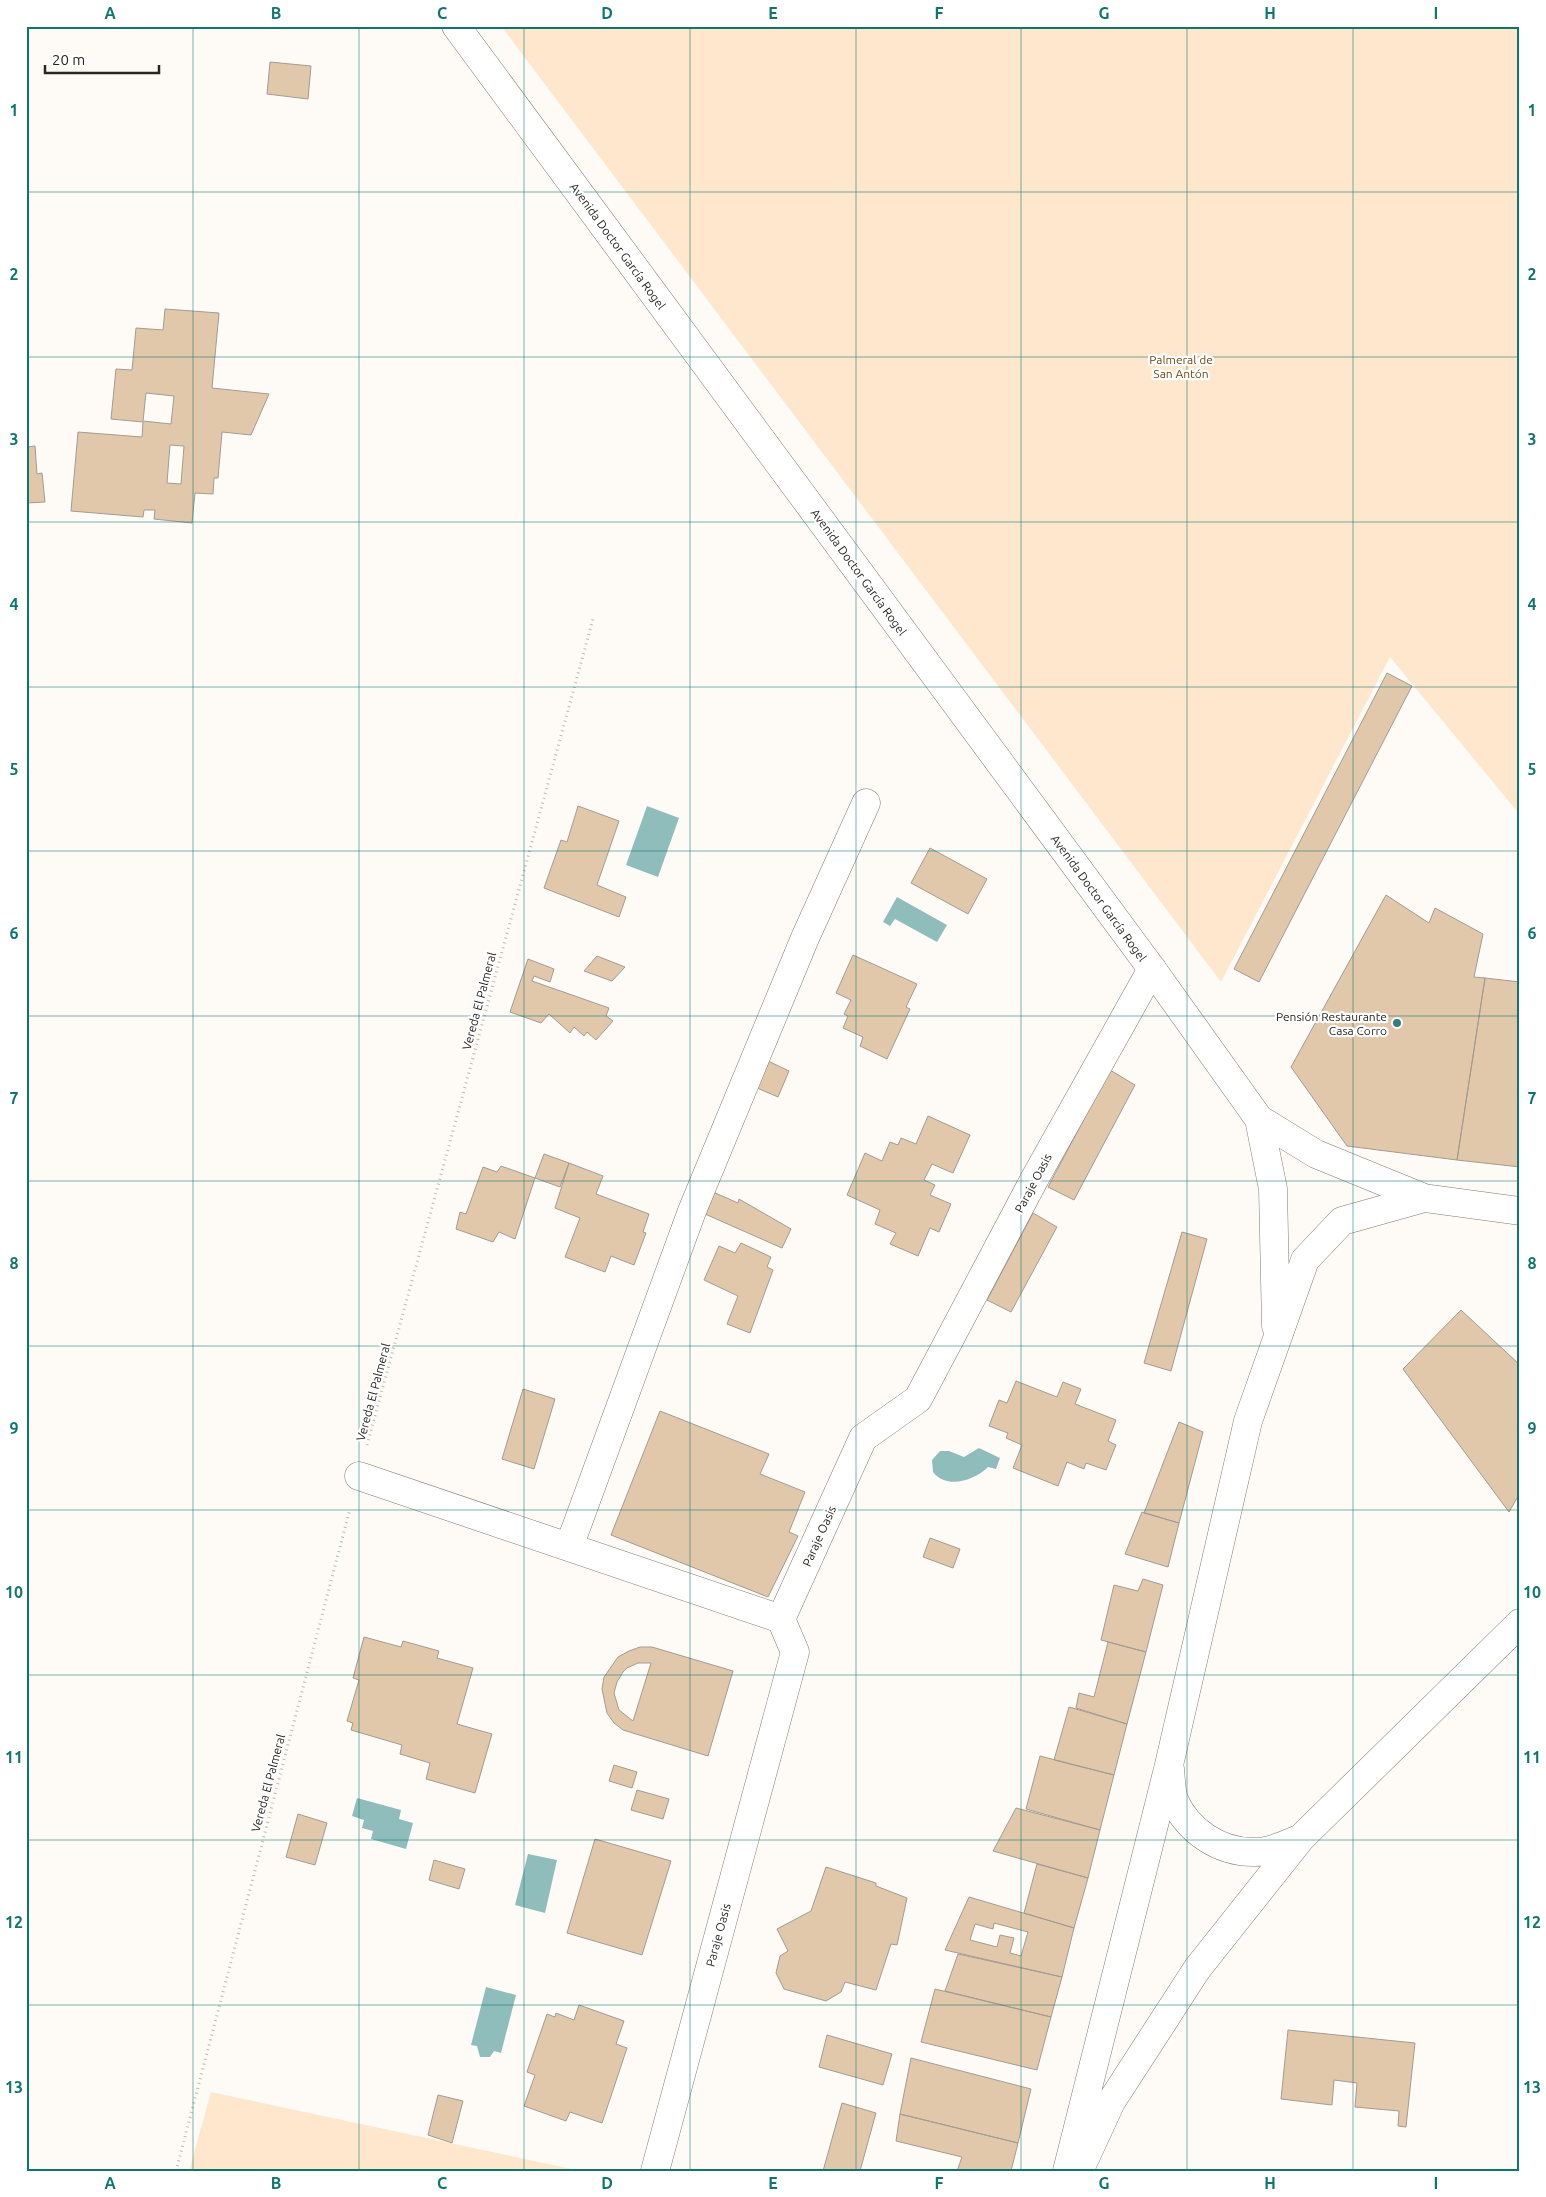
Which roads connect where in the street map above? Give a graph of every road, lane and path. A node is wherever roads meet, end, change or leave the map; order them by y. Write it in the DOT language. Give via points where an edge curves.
graph roads {
  1 [pos="456,26"];
  2 [pos="593,619"];
  3 [pos="866,803"];
  4 [pos="1152,969"];
  5 [pos="1259,1119"];
  6 [pos="1424,1198"];
  7 [pos="1520,1211"];
  8 [pos="1276,1342"];
  9 [pos="358,1476"];
  10 [pos="568,1547"];
  11 [pos="781,1619"];
  12 [pos="1520,1623"];
  13 [pos="1169,1765"];
  14 [pos="1301,1838"];
  15 [pos="176,2171"];
  16 [pos="654,2171"];
  17 [pos="1067,2171"];
  18 [pos="1079,2171"];
  1 -- 4 [label="street, Avenida Doctor García Rogel"];
  2 -- 9 [label="path, Vereda El Palmeral"];
  3 -- 10 [label="street" via="805,938 692,1211"];
  4 -- 5 [label="street, Avenida Doctor García Rogel"];
  4 -- 11 [label="street, Paraje Oasis" via="1040,1169 918,1399 863,1438"];
  5 -- 6 [label="street, Avenida Doctor García Rogel" via="1316,1154"];
  5 -- 8 [label="street, Avenida Doctor García Rogel" via="1273,1189"];
  6 -- 7 [label="street, Avenida Doctor García Rogel"];
  6 -- 8 [label="street, Avenida Doctor García Rogel" via="1342,1221 1305,1260"];
  8 -- 13 [label="street" via="1248,1421"];
  9 -- 10 [label="street"];
  9 -- 15 [label="path, Vereda El Palmeral"];
  10 -- 11 [label="street"];
  11 -- 16 [label="street, Paraje Oasis" via="794,1652"];
  12 -- 14 [label="street"];
  13 -- 14 [label="street" via="1174,1799 1192,1828 1221,1847 1254,1853"];
  13 -- 17 [label="street"];
  14 -- 18 [label="street" via="1197,1968 1111,2102"];
}
